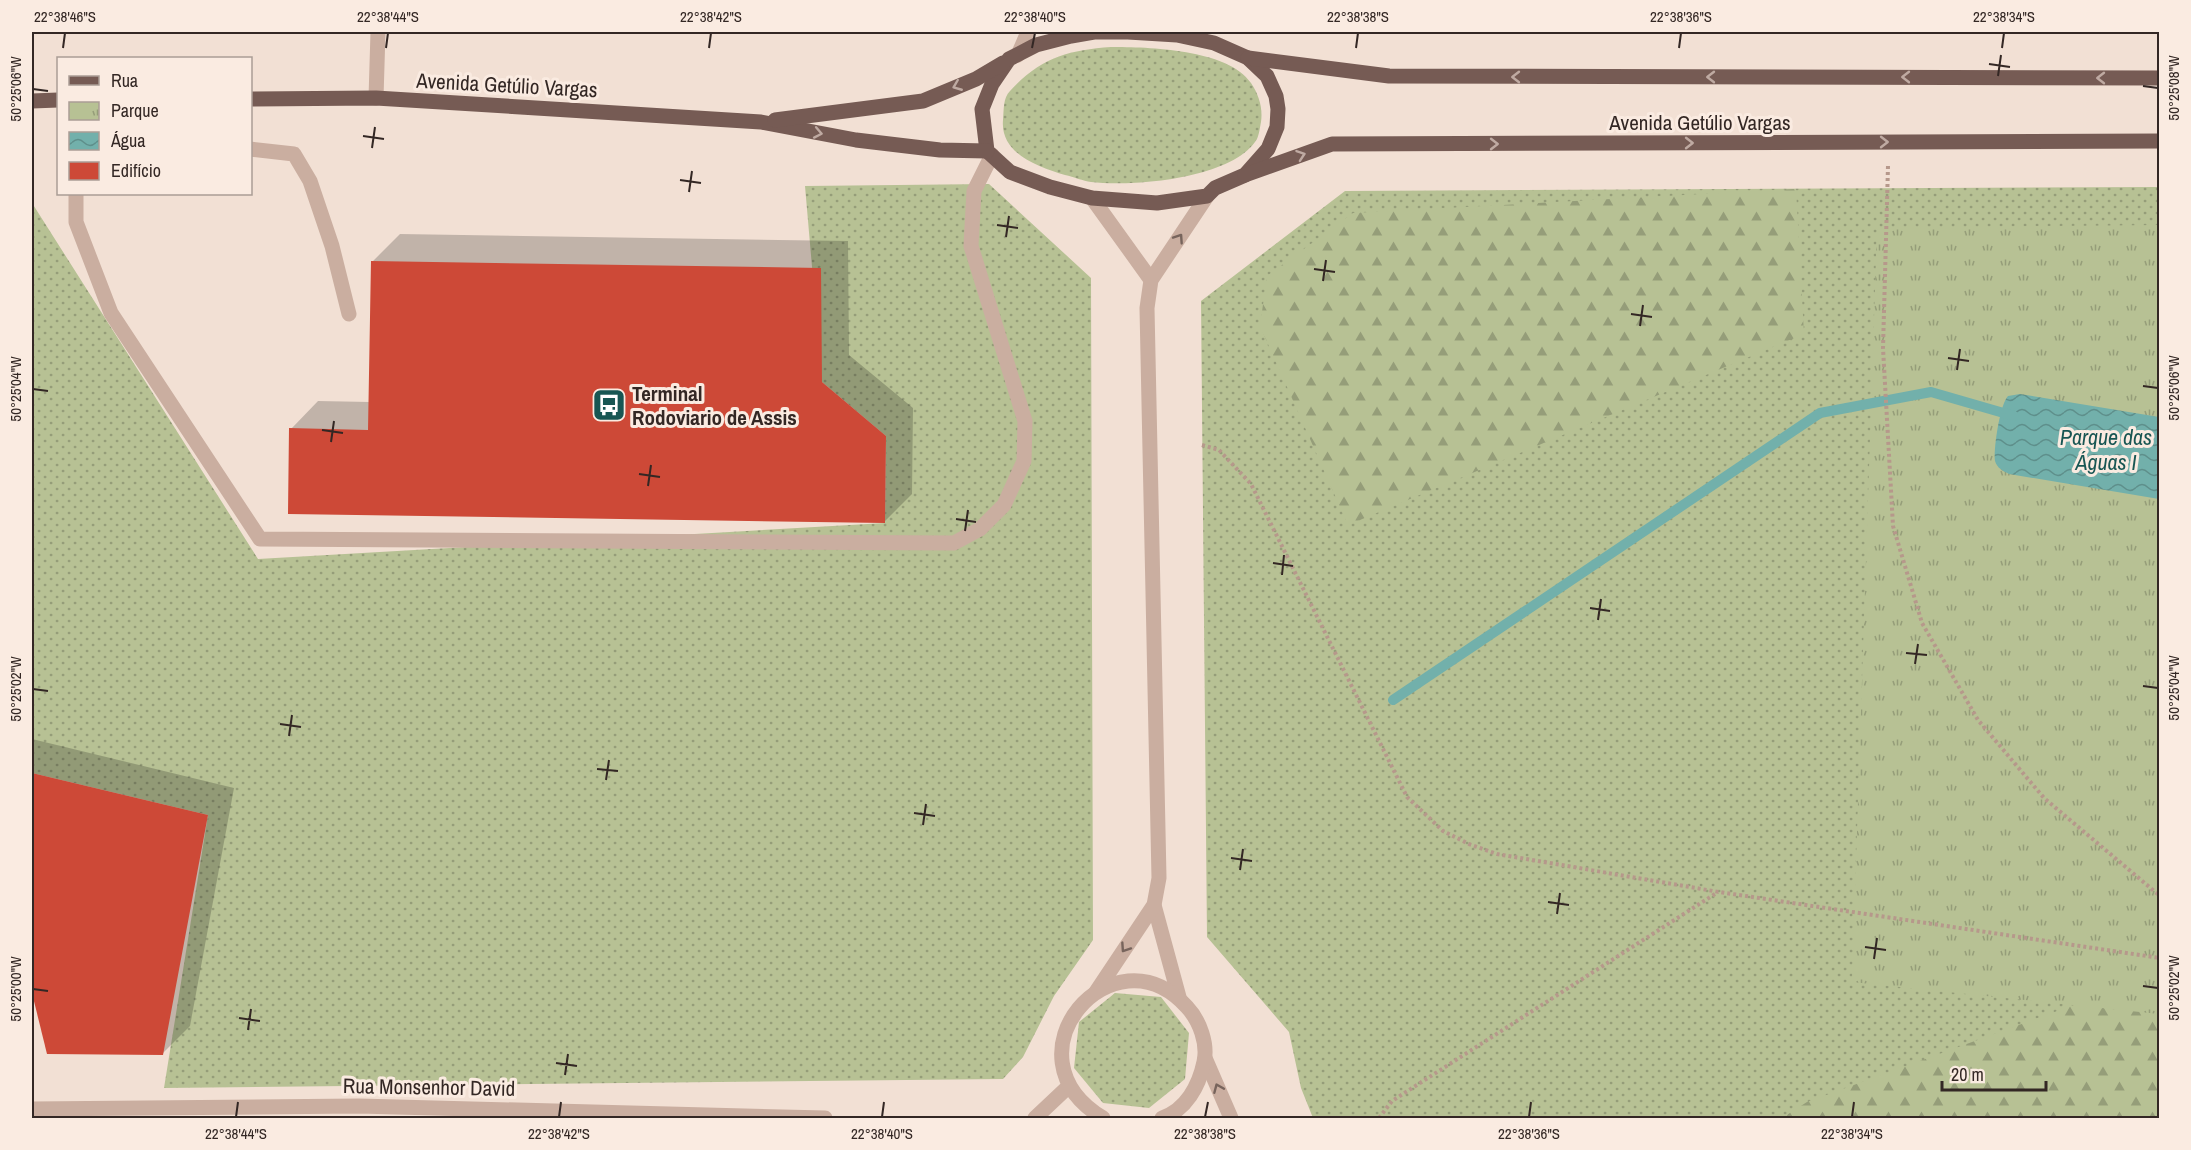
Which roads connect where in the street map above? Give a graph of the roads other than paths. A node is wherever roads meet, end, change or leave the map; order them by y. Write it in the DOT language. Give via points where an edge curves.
graph roads {
  1 [pos="378,32"];
  2 [pos="1028,32"];
  3 [pos="1175,33"];
  4 [pos="1013,57"];
  5 [pos="1248,58"];
  6 [pos="2160,78"];
  7 [pos="376,98"];
  8 [pos="252,99"];
  9 [pos="32,100"];
  10 [pos="57,100"];
  11 [pos="761,122"];
  12 [pos="2160,141"];
  13 [pos="252,149"];
  14 [pos="990,153"];
  15 [pos="1245,174"];
  16 [pos="76,195"];
  17 [pos="1208,196"];
  18 [pos="1092,198"];
  19 [pos="1151,280"];
  20 [pos="349,314"];
  21 [pos="1154,905"];
  22 [pos="1096,992"];
  23 [pos="1179,997"];
  24 [pos="1205,1058"];
  25 [pos="1069,1086"];
  26 [pos="32,1109"];
  27 [pos="354,1112"];
  28 [pos="696,1116"];
  29 [pos="1168,1118"];
  30 [pos="825,1119"];
  31 [pos="1035,1119"];
  32 [pos="1103,1119"];
  33 [pos="1231,1119"];
  1 -- 7 [label="street"];
  2 -- 4 [label="street"];
  3 -- 4 [label="main road, Avenida Getúlio Vargas" via="1094,32 1036,45"];
  3 -- 5 [label="main road, Avenida Getúlio Vargas" via="1214,43"];
  4 -- 11 [label="main road, Avenida Getúlio Vargas, one-way" via="976,79 923,101"];
  4 -- 14 [label="main road" via="992,84 982,109"];
  6 -- 5 [label="main road, one-way" via="1389,76"];
  5 -- 15 [label="main road" via="1267,76 1278,110 1277,127 1268,148"];
  7 -- 8 [label="main road, Avenida Getúlio Vargas"];
  7 -- 11 [label="main road, Avenida Getúlio Vargas"];
  9 -- 10 [label="main road"];
  11 -- 14 [label="main road, Avenida Getúlio Vargas, one-way" via="856,140"];
  15 -- 12 [label="main road, Avenida Getúlio Vargas, one-way" via="1332,144"];
  13 -- 20 [label="street" via="294,154 305,172 332,246"];
  14 -- 16 [label="street" via="974,192 971,246 1025,420 1024,461 1004,505 980,529 954,543 260,539 111,313 76,222"];
  14 -- 18 [label="main road" via="1010,172"];
  15 -- 17 [label="main road, Avenida Getúlio Vargas" via="1215,188"];
  17 -- 18 [label="main road" via="1157,203"];
  19 -- 17 [label="street, one-way"];
  18 -- 19 [label="street"];
  19 -- 21 [label="street" via="1148,308 1159,878"];
  21 -- 22 [label="street, one-way"];
  21 -- 23 [label="street"];
  22 -- 23 [label="street" via="1115,983 1136,981 1159,986"];
  22 -- 25 [label="street" via="1068,1022 1062,1042 1062,1064"];
  23 -- 24 [label="street" via="1194,1014 1203,1035"];
  24 -- 29 [label="street" via="1199,1081 1187,1101"];
  33 -- 24 [label="street, one-way"];
  25 -- 31 [label="street"];
  25 -- 32 [label="street" via="1083,1105"];
  26 -- 27 [label="street, Rua Monsenhor David"];
  27 -- 28 [label="street, Rua Monsenhor David"];
  28 -- 30 [label="street, Rua Monsenhor David"];
}
